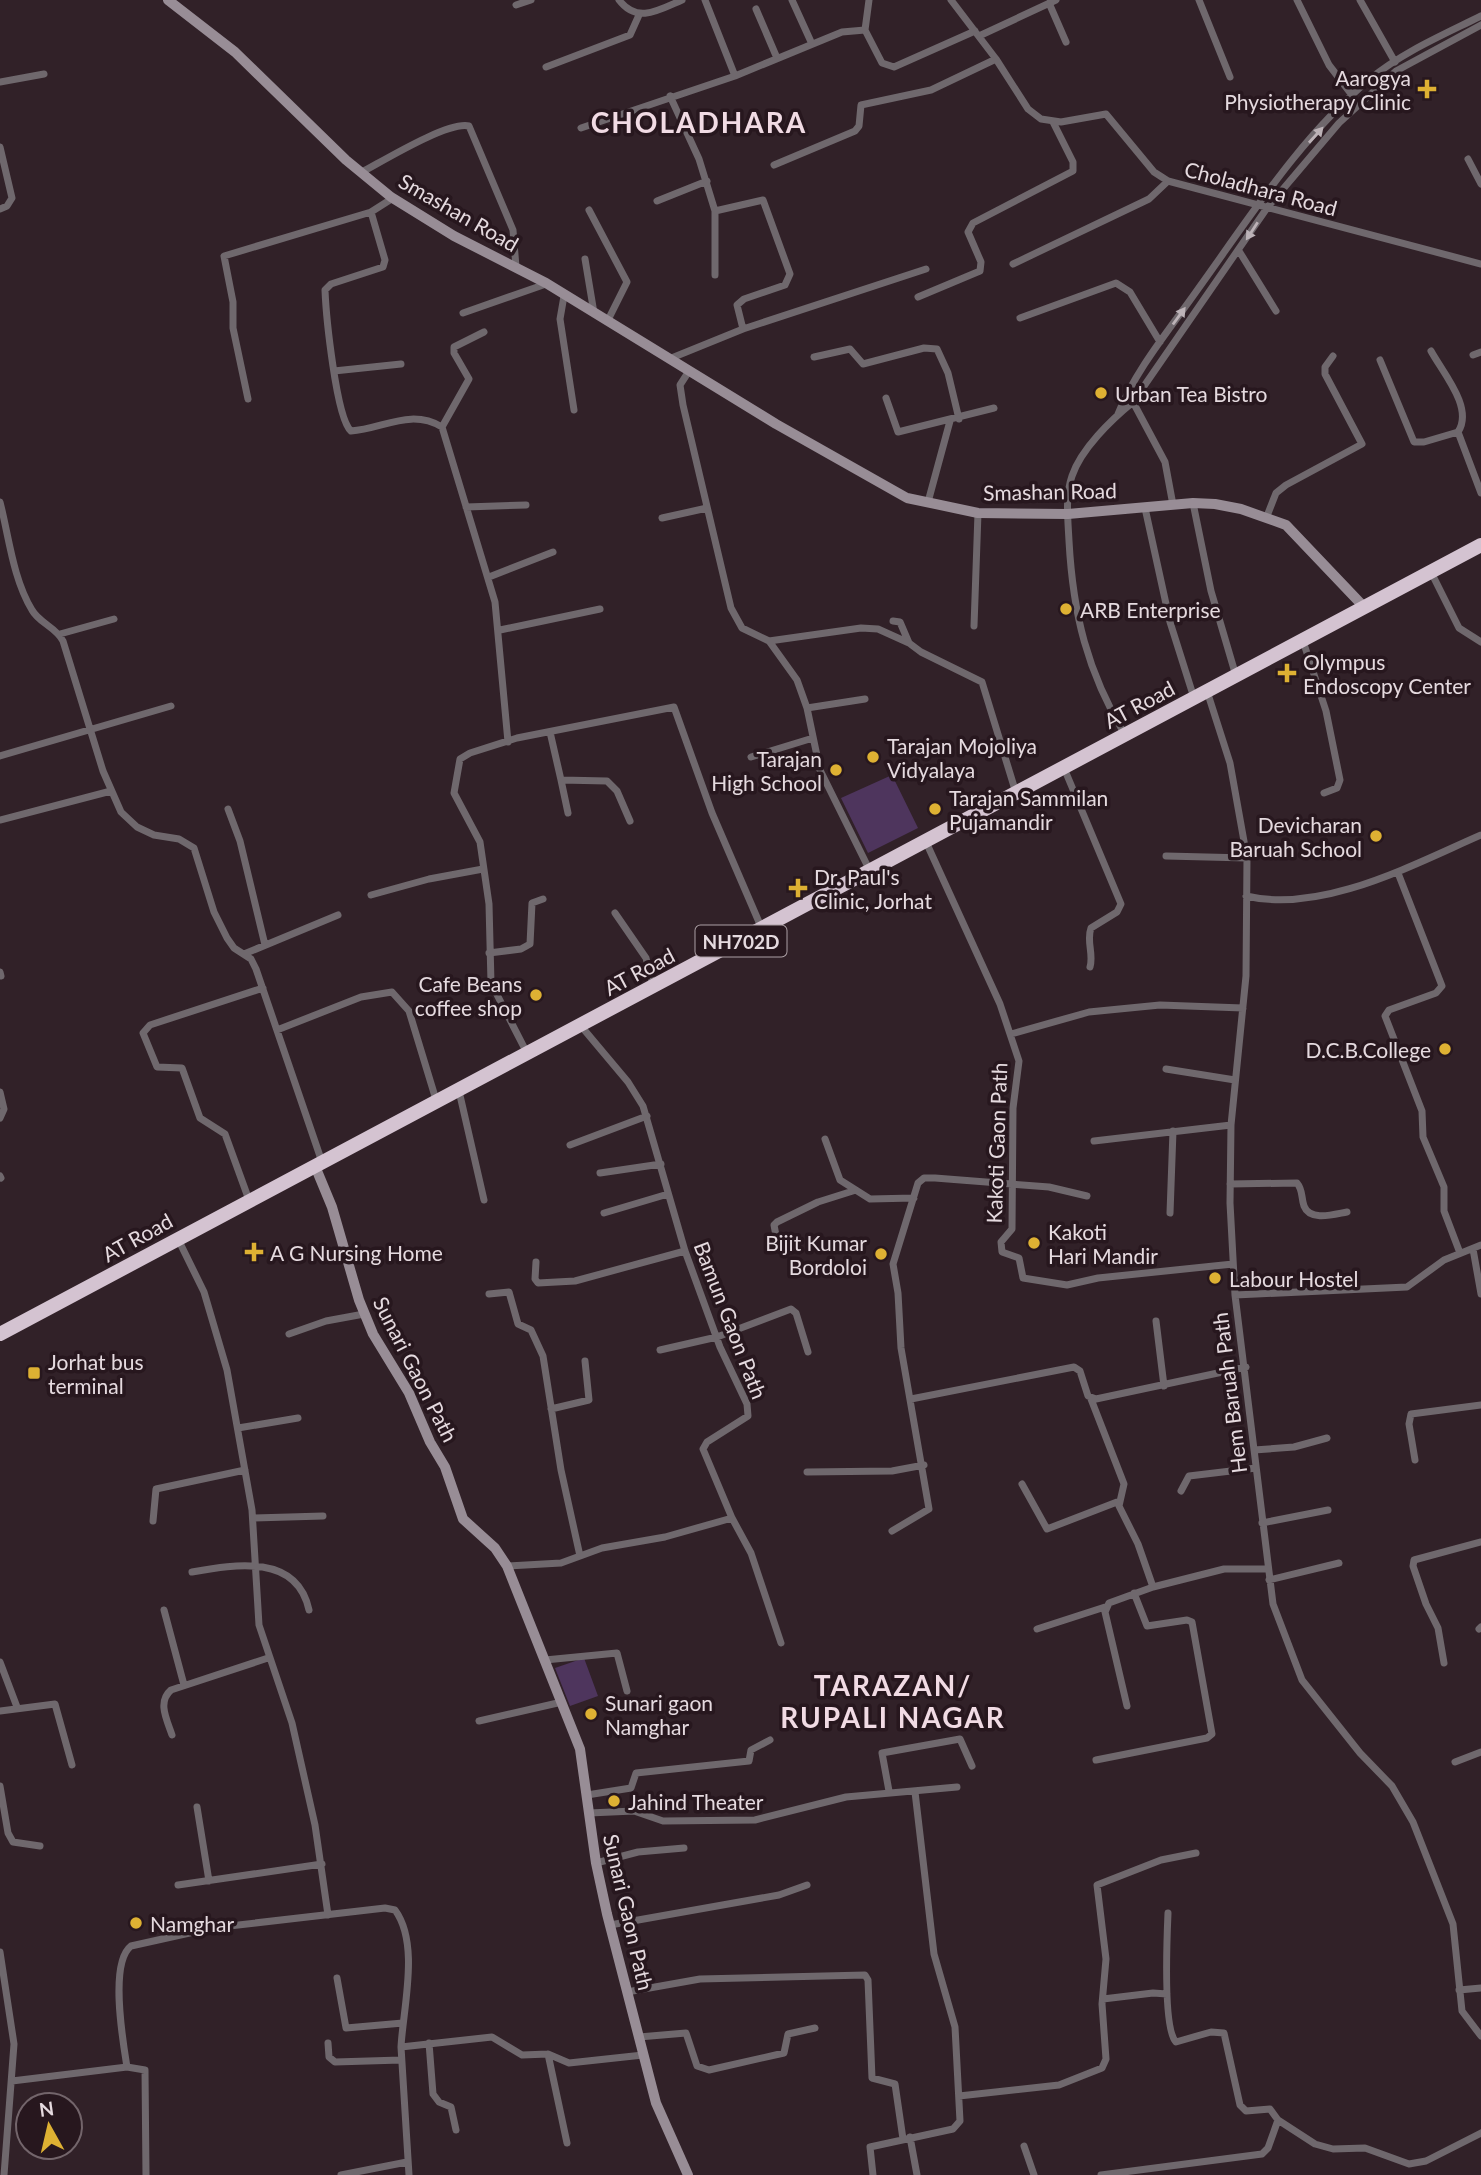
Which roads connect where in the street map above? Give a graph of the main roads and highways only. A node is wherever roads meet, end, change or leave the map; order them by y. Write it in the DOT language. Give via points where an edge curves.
graph roads {
  1 [pos="1481,545"];
  2 [pos="0,1334"];
  1 -- 2 [label="highway, AT Road / NH702D"];
}
